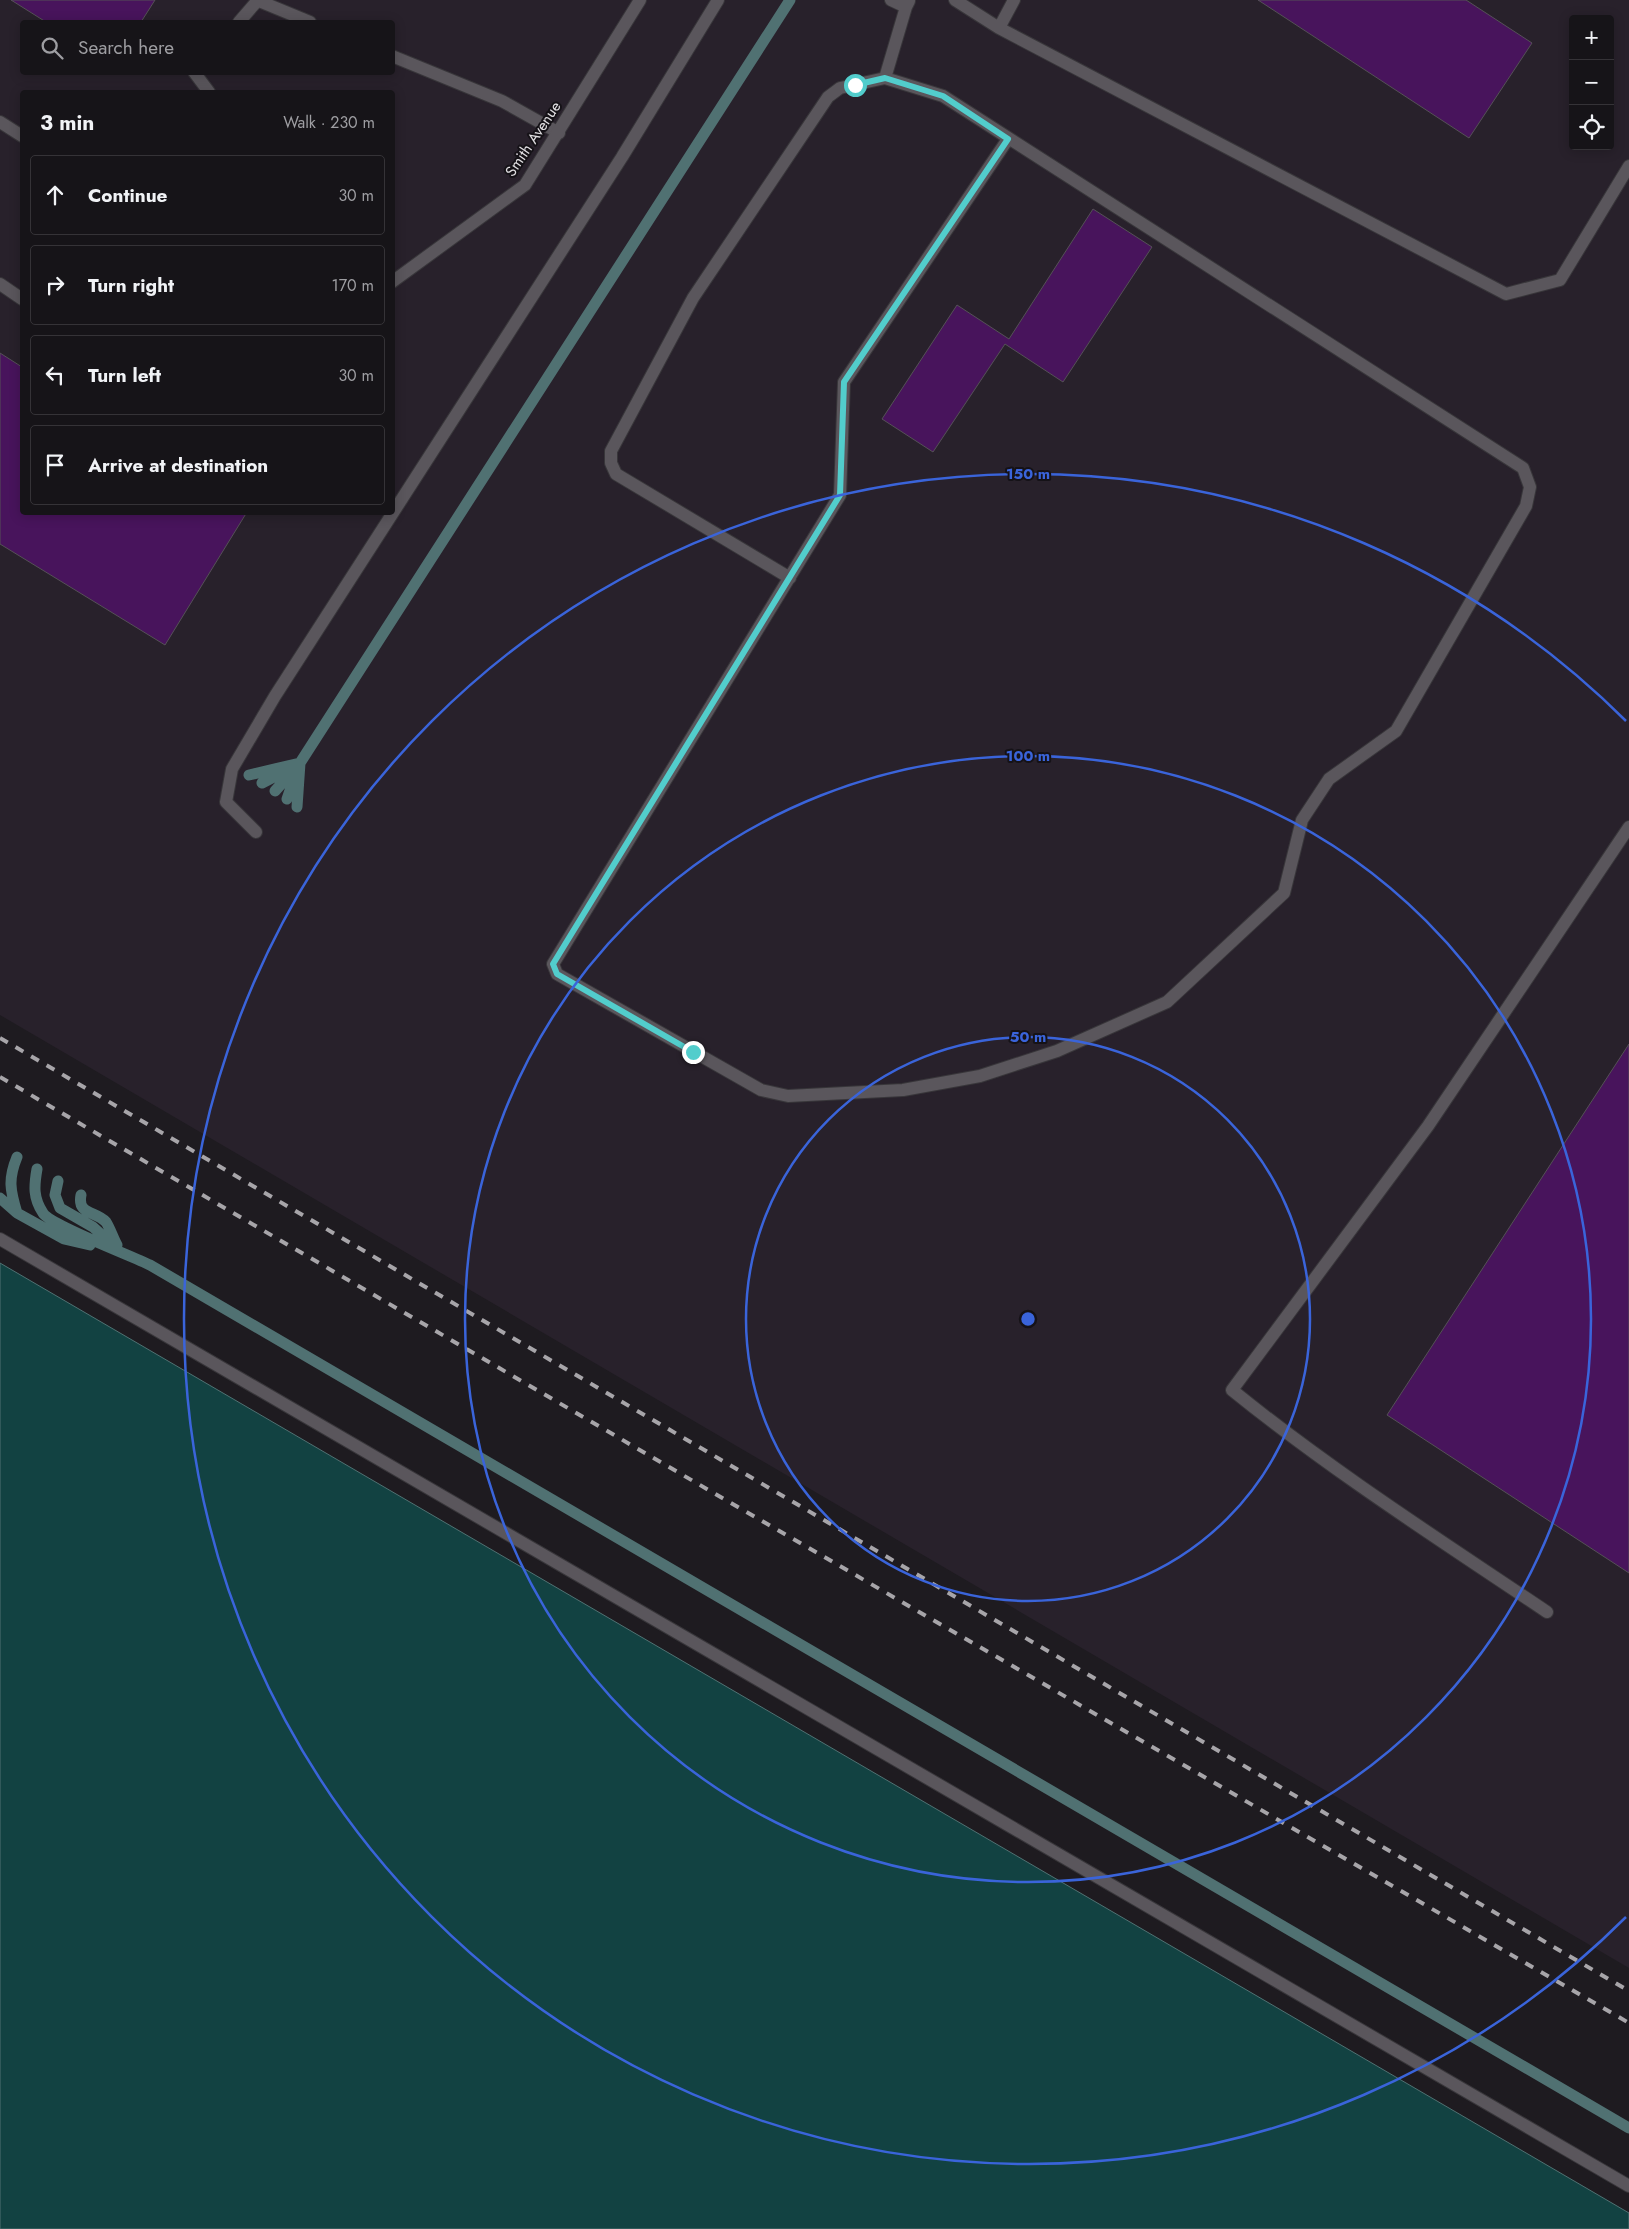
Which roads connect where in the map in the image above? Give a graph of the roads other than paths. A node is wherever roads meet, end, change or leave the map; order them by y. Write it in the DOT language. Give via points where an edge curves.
graph roads {
  1 [pos="640,0"];
  2 [pos="718,0"];
  3 [pos="891,0"];
  4 [pos="955,0"];
  5 [pos="1014,0"];
  6 [pos="259,1"];
  7 [pos="908,4"];
  8 [pos="241,20"];
  9 [pos="305,20"];
  10 [pos="999,28"];
  11 [pos="395,57"];
  12 [pos="196,75"];
  13 [pos="885,78"];
  14 [pos="208,90"];
  15 [pos="0,122"];
  16 [pos="559,133"];
  17 [pos="20,135"];
  18 [pos="1008,139"];
  19 [pos="1629,166"];
  20 [pos="395,280"];
  21 [pos="0,284"];
  22 [pos="20,298"];
  23 [pos="395,510"];
  24 [pos="392,515"];
  25 [pos="790,578"];
  26 [pos="1629,827"];
  27 [pos="256,832"];
  28 [pos="0,1239"];
  29 [pos="1547,1612"];
  30 [pos="1629,2186"];
  1 -- 16 [label="street, Smith Avenue"];
  2 -- 23 [label="street" via="622,157"];
  3 -- 7 [label="street"];
  4 -- 10 [label="street"];
  5 -- 10 [label="street"];
  6 -- 8 [label="street"];
  6 -- 9 [label="street"];
  7 -- 13 [label="street"];
  10 -- 19 [label="street" via="1506,294 1560,280"];
  11 -- 16 [label="street" via="502,102"];
  12 -- 14 [label="street"];
  13 -- 18 [label="street" via="943,96"];
  13 -- 25 [label="street" via="840,88 828,97 693,298 611,451 611,463 616,474"];
  15 -- 17 [label="street"];
  16 -- 20 [label="street, Smith Avenue" via="525,185"];
  18 -- 25 [label="street" via="844,382 840,495"];
  18 -- 25 [label="street" via="1523,468 1530,487 1526,506 1396,730 1329,779 1302,820 1284,893 1167,1002 1057,1051 980,1076 903,1090 788,1096 761,1090 557,974 553,964"];
  21 -- 22 [label="street"];
  24 -- 27 [label="street" via="232,769 226,802"];
  26 -- 29 [label="street" via="1428,1126 1232,1390 1367,1491"];
  28 -- 30 [label="street"];
}
